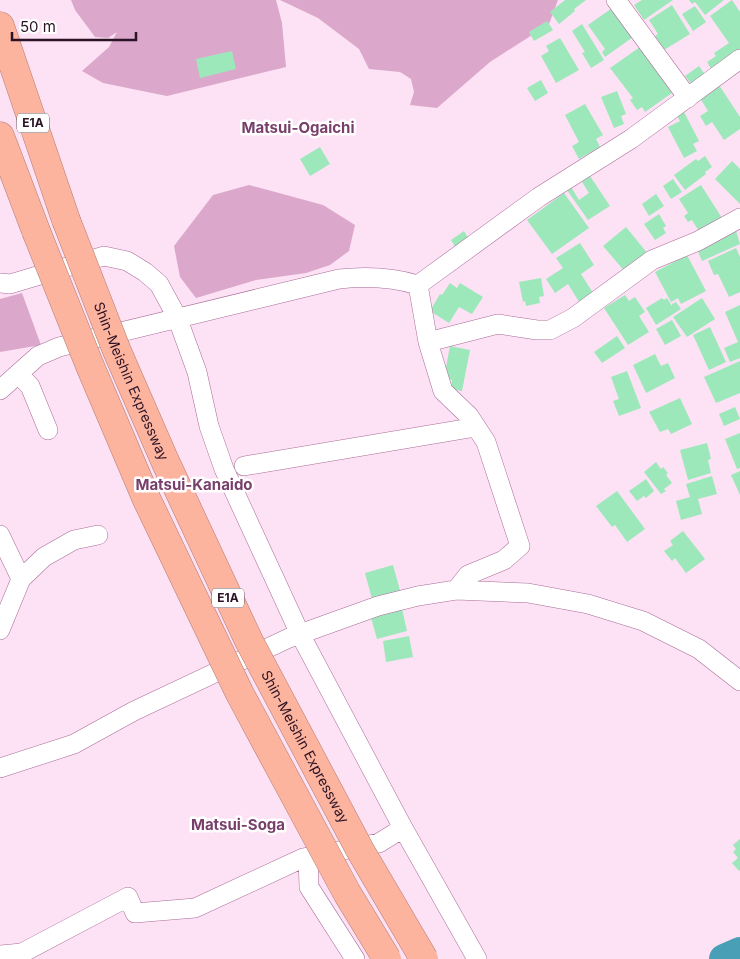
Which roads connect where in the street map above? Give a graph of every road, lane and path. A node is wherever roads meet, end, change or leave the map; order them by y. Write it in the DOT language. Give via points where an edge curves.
graph roads {
  1 [pos="616,0"];
  2 [pos="0,26"];
  3 [pos="740,59"];
  4 [pos="688,98"];
  5 [pos="0,136"];
  6 [pos="740,218"];
  7 [pos="0,282"];
  8 [pos="418,285"];
  9 [pos="177,317"];
  10 [pos="428,342"];
  11 [pos="18,374"];
  12 [pos="0,390"];
  13 [pos="476,427"];
  14 [pos="48,430"];
  15 [pos="244,466"];
  16 [pos="0,535"];
  17 [pos="98,535"];
  18 [pos="21,579"];
  19 [pos="456,590"];
  20 [pos="0,630"];
  21 [pos="300,634"];
  22 [pos="740,681"];
  23 [pos="0,768"];
  24 [pos="403,828"];
  25 [pos="308,857"];
  26 [pos="395,931"];
  27 [pos="0,955"];
  28 [pos="354,957"];
  29 [pos="387,959"];
  30 [pos="424,959"];
  31 [pos="477,959"];
  1 -- 4 [label="street"];
  2 -- 30 [label="highway, Shin-Meishin Expressway / E1A, bridge" via="66,220 165,461 249,641 360,850"];
  3 -- 4 [label="street"];
  4 -- 8 [label="street" via="631,139 539,196"];
  5 -- 29 [label="highway, E1A, bridge" via="90,366 147,500 240,694 347,893"];
  6 -- 10 [label="street" via="698,241 652,260 573,318 550,330 498,324"];
  7 -- 9 [label="street" via="10,284 104,256 127,261 145,272 159,284"];
  8 -- 9 [label="street" via="401,280 362,277 339,279"];
  8 -- 10 [label="street"];
  9 -- 11 [label="street" via="59,347 38,356"];
  9 -- 21 [label="street" via="224,469"];
  10 -- 13 [label="street" via="443,391"];
  11 -- 12 [label="street"];
  11 -- 14 [label="street" via="30,386"];
  13 -- 15 [label="street"];
  13 -- 19 [label="street" via="486,442 520,546 504,560 468,574"];
  16 -- 18 [label="street"];
  17 -- 18 [label="street" via="74,540 44,557"];
  18 -- 20 [label="street"];
  19 -- 21 [label="street" via="378,606"];
  19 -- 22 [label="street" via="528,593 588,604 643,621 699,650"];
  21 -- 23 [label="street" via="134,711 74,744"];
  21 -- 24 [label="street"];
  24 -- 25 [label="street" via="379,843"];
  24 -- 31 [label="street"];
  25 -- 27 [label="street" via="195,908 135,913 128,897 22,953"];
  25 -- 28 [label="street" via="309,887"];
  26 -- 28 [label="street"];
}
